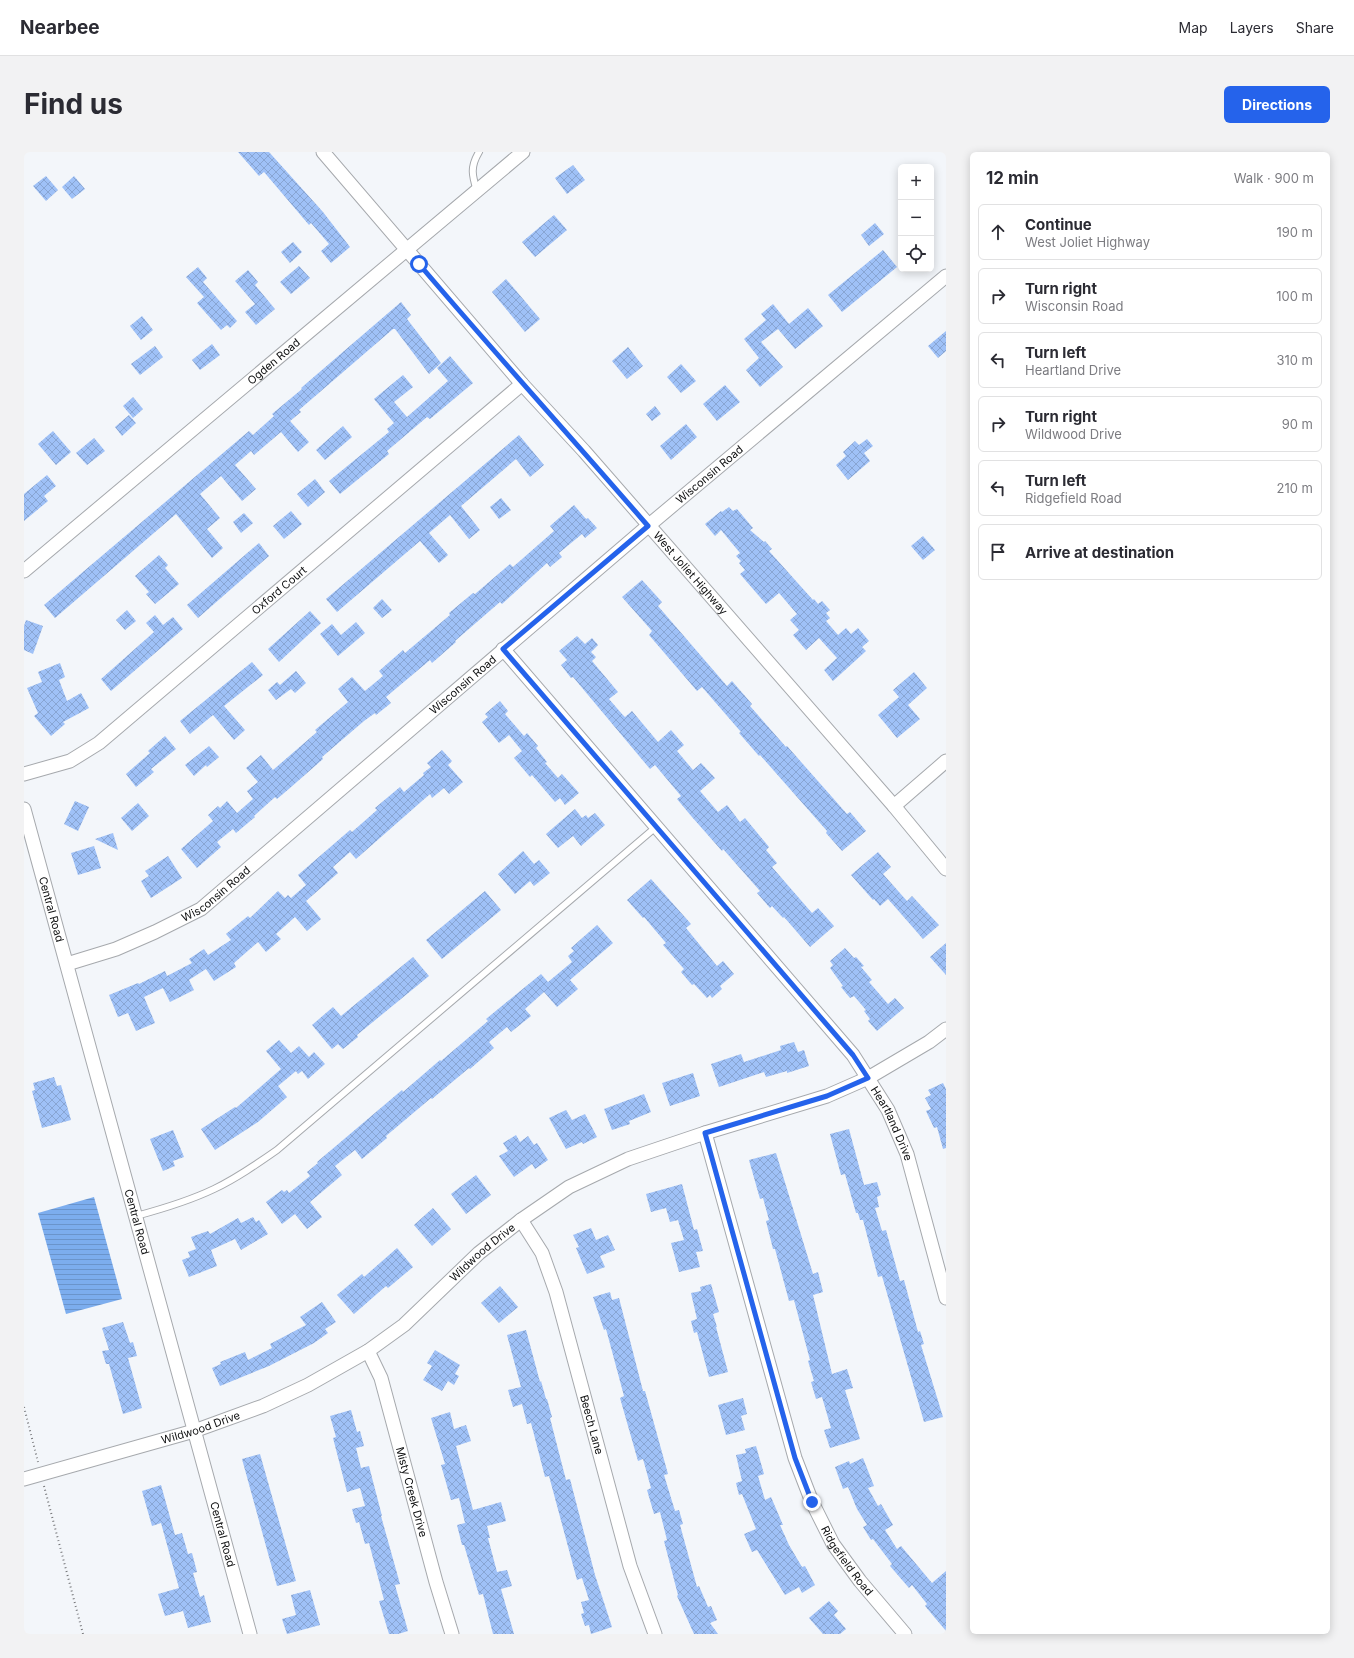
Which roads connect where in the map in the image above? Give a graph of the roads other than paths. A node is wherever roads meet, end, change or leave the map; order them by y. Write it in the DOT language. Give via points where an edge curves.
graph roads {
  1 [pos="323,152"];
  2 [pos="479,152"];
  3 [pos="515,155"];
  4 [pos="477,191"];
  5 [pos="407,250"];
  6 [pos="946,276"];
  7 [pos="522,384"];
  8 [pos="648,526"];
  9 [pos="24,572"];
  10 [pos="503,649"];
  11 [pos="946,761"];
  12 [pos="24,774"];
  13 [pos="894,806"];
  14 [pos="24,809"];
  15 [pos="656,827"];
  16 [pos="946,869"];
  17 [pos="67,964"];
  18 [pos="946,1029"];
  19 [pos="868,1078"];
  20 [pos="705,1133"];
  21 [pos="136,1216"];
  22 [pos="521,1220"];
  23 [pos="946,1298"];
  24 [pos="368,1351"];
  25 [pos="194,1431"];
  26 [pos="24,1479"];
  27 [pos="250,1634"];
  28 [pos="452,1634"];
  29 [pos="655,1634"];
  30 [pos="905,1634"];
  1 -- 5 [label="street, West Joliet Highway"];
  2 -- 4 [label="lane" via="472,164"];
  3 -- 4 [label="street, Ogden Road"];
  4 -- 5 [label="street, Ogden Road"];
  5 -- 7 [label="street, West Joliet Highway"];
  5 -- 9 [label="street, Ogden Road"];
  6 -- 8 [label="street, Wisconsin Road"];
  7 -- 8 [label="street, West Joliet Highway"];
  7 -- 12 [label="street, Oxford Court" via="98,743 70,761"];
  8 -- 10 [label="street, Wisconsin Road"];
  8 -- 13 [label="street, West Joliet Highway"];
  10 -- 15 [label="street, Heartland Drive"];
  10 -- 17 [label="street, Wisconsin Road" via="201,909 116,949"];
  11 -- 13 [label="street"];
  13 -- 16 [label="street, West Joliet Highway"];
  14 -- 17 [label="street, Central Road"];
  15 -- 19 [label="street, Heartland Drive" via="853,1055"];
  15 -- 21 [label="lane" via="277,1150 213,1190"];
  17 -- 21 [label="street, Central Road"];
  18 -- 19 [label="street, Wildwood Drive"];
  19 -- 20 [label="street, Wildwood Drive" via="827,1096"];
  19 -- 23 [label="street, Heartland Drive" via="888,1110 907,1154"];
  20 -- 22 [label="street, Wildwood Drive" via="628,1159 576,1184"];
  20 -- 30 [label="street, Ridgefield Road" via="795,1458 812,1502 833,1544 860,1581"];
  21 -- 25 [label="street, Central Road"];
  22 -- 24 [label="street, Wildwood Drive" via="479,1253 404,1325"];
  22 -- 29 [label="street, Beech Lane" via="542,1253 556,1292 630,1566"];
  24 -- 25 [label="street, Wildwood Drive" via="308,1385 263,1406"];
  24 -- 28 [label="street, Misty Creek Drive" via="381,1378"];
  25 -- 26 [label="street, Wildwood Drive"];
  25 -- 27 [label="street, Central Road"];
}
